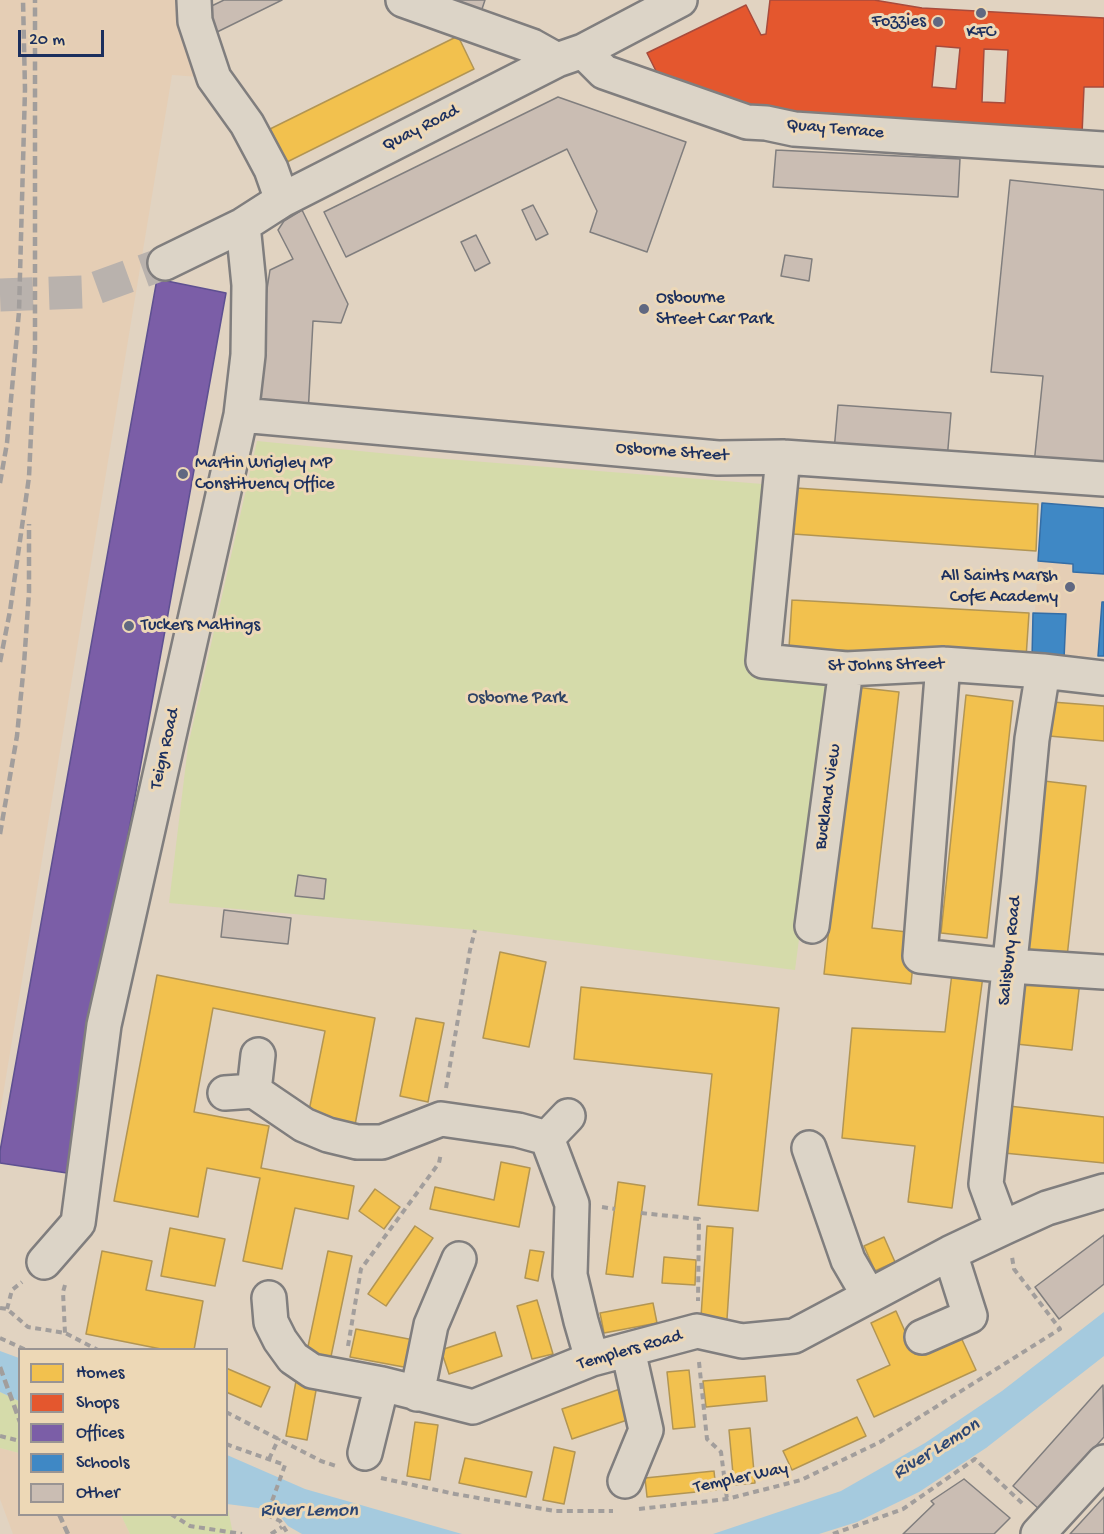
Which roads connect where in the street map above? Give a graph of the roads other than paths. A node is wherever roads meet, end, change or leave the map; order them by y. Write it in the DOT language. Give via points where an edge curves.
graph roads {
  1 [pos="195,0"];
  2 [pos="403,0"];
  3 [pos="680,0"];
  4 [pos="570,55"];
  5 [pos="1104,149"];
  6 [pos="282,200"];
  7 [pos="243,225"];
  8 [pos="165,263"];
  9 [pos="241,415"];
  10 [pos="783,457"];
  11 [pos="1104,479"];
  12 [pos="943,664"];
  13 [pos="846,669"];
  14 [pos="1043,671"];
  15 [pos="1104,678"];
  16 [pos="812,926"];
  17 [pos="1010,966"];
  18 [pos="1104,972"];
  19 [pos="258,1055"];
  20 [pos="809,1148"];
  21 [pos="1104,1191"];
  22 [pos="1005,1227"];
  23 [pos="950,1253"];
  24 [pos="459,1259"];
  25 [pos="44,1262"];
  26 [pos="869,1296"];
  27 [pos="269,1298"];
  28 [pos="922,1337"];
  29 [pos="628,1350"];
  30 [pos="592,1359"];
  31 [pos="382,1384"];
  32 [pos="417,1394"];
  33 [pos="1104,1462"];
  34 [pos="359,1465"];
  35 [pos="625,1500"];
  36 [pos="1042,1529"];
  1 -- 6 [label="street" via="195,21 214,78 247,124"];
  2 -- 4 [label="street, Quay Terrace" via="523,43"];
  3 -- 4 [label="street, Quay Road"];
  4 -- 5 [label="street, Quay Terrace" via="604,72 747,122 794,129"];
  4 -- 6 [label="street, Quay Road"];
  6 -- 7 [label="street, Quay Road"];
  7 -- 8 [label="street, Quay Road"];
  7 -- 9 [label="street, Teign Road" via="249,320"];
  9 -- 10 [label="street, Osborne Street" via="718,458"];
  9 -- 25 [label="street, Teign Road" via="104,1025 78,1223"];
  10 -- 11 [label="street, Osborne Street"];
  10 -- 13 [label="street, St Johns Street" via="764,661"];
  12 -- 13 [label="street, St Johns Street"];
  12 -- 14 [label="street, St Johns Street"];
  12 -- 17 [label="street" via="920,956"];
  13 -- 16 [label="street, Buckland View"];
  14 -- 15 [label="street, St Johns Street"];
  14 -- 17 [label="street, Salisbury Road" via="1032,739"];
  17 -- 18 [label="street"];
  17 -- 22 [label="street, Salisbury Road" via="987,1184"];
  19 -- 30 [label="street" via="239,1092 304,1125 357,1142 382,1142 441,1119 518,1130 557,1127 572,1204 570,1275"];
  20 -- 26 [label="street" via="848,1260"];
  21 -- 22 [label="street, Templers Road" via="1047,1208"];
  22 -- 23 [label="street, Templers Road"];
  23 -- 26 [label="street, Templers Road"];
  23 -- 28 [label="street" via="970,1316"];
  24 -- 32 [label="street" via="431,1325"];
  26 -- 29 [label="street, Templers Road" via="794,1336 742,1341 697,1331"];
  27 -- 31 [label="street, Templers Road" via="271,1322 293,1358 312,1371"];
  29 -- 30 [label="street, Templers Road"];
  29 -- 35 [label="street" via="646,1430"];
  30 -- 32 [label="street, Templers Road" via="473,1407"];
  31 -- 32 [label="street, Templers Road"];
  31 -- 34 [label="street"];
  33 -- 36 [label="street"];
}
